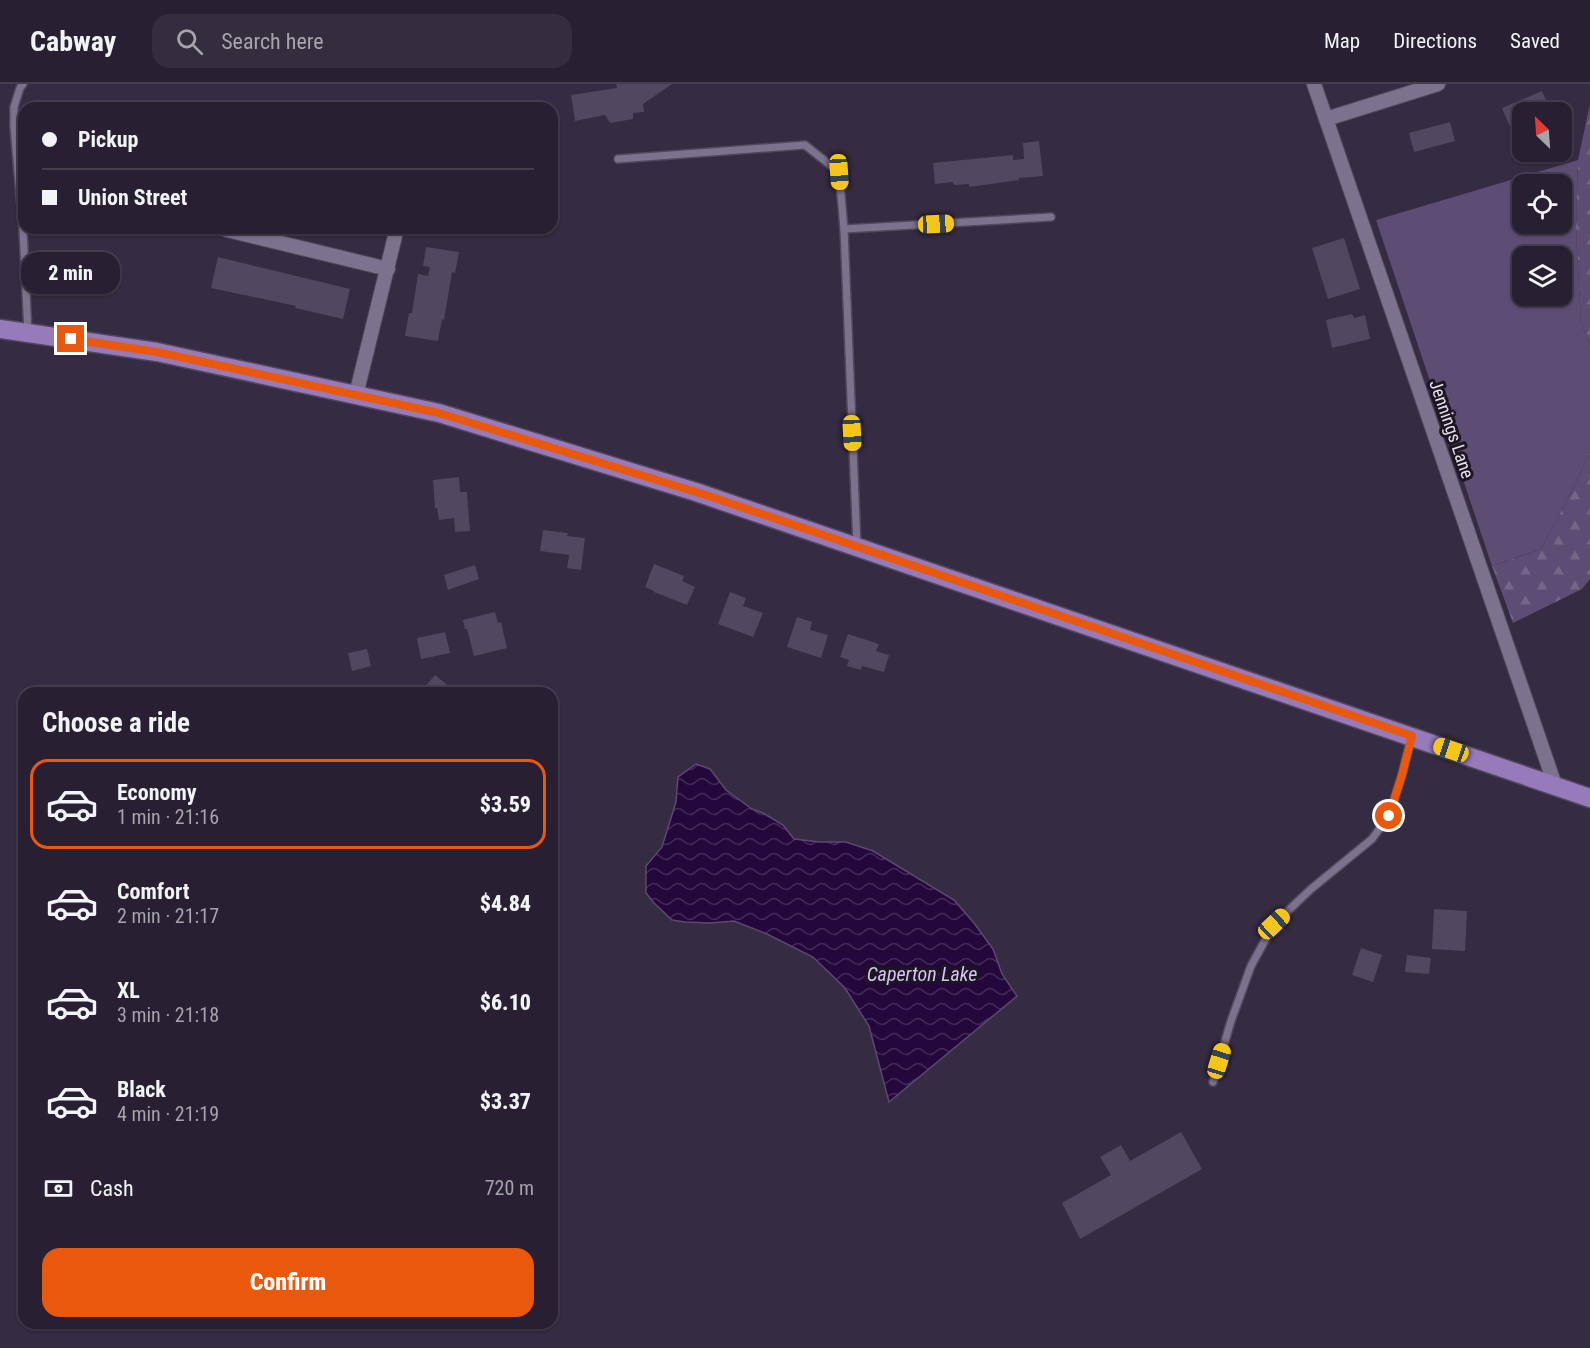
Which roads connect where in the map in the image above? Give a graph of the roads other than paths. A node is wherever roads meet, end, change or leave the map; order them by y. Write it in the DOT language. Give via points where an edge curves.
graph roads {
  1 [pos="23,84"];
  2 [pos="1314,84"];
  3 [pos="1438,84"];
  4 [pos="1326,119"];
  5 [pos="618,159"];
  6 [pos="18,178"];
  7 [pos="1051,218"];
  8 [pos="844,229"];
  9 [pos="22,234"];
  10 [pos="244,234"];
  11 [pos="396,234"];
  12 [pos="388,269"];
  13 [pos="0,328"];
  14 [pos="28,333"];
  15 [pos="356,395"];
  16 [pos="857,546"];
  17 [pos="1412,736"];
  18 [pos="1555,785"];
  19 [pos="1590,798"];
  20 [pos="1213,1082"];
  1 -- 6 [label="lane" via="14,107"];
  2 -- 4 [label="street, Jennings Lane"];
  3 -- 4 [label="street"];
  4 -- 18 [label="street, Jennings Lane"];
  5 -- 8 [label="lane" via="805,145 839,172"];
  7 -- 8 [label="lane"];
  8 -- 16 [label="lane"];
  9 -- 14 [label="lane"];
  10 -- 12 [label="street"];
  11 -- 12 [label="street"];
  12 -- 15 [label="street"];
  13 -- 14 [label="main road"];
  14 -- 15 [label="main road" via="157,352"];
  15 -- 16 [label="main road" via="439,413"];
  16 -- 17 [label="main road"];
  17 -- 18 [label="main road"];
  17 -- 20 [label="lane" via="1389,816 1372,839 1274,924 1251,966"];
  18 -- 19 [label="main road"];
}
